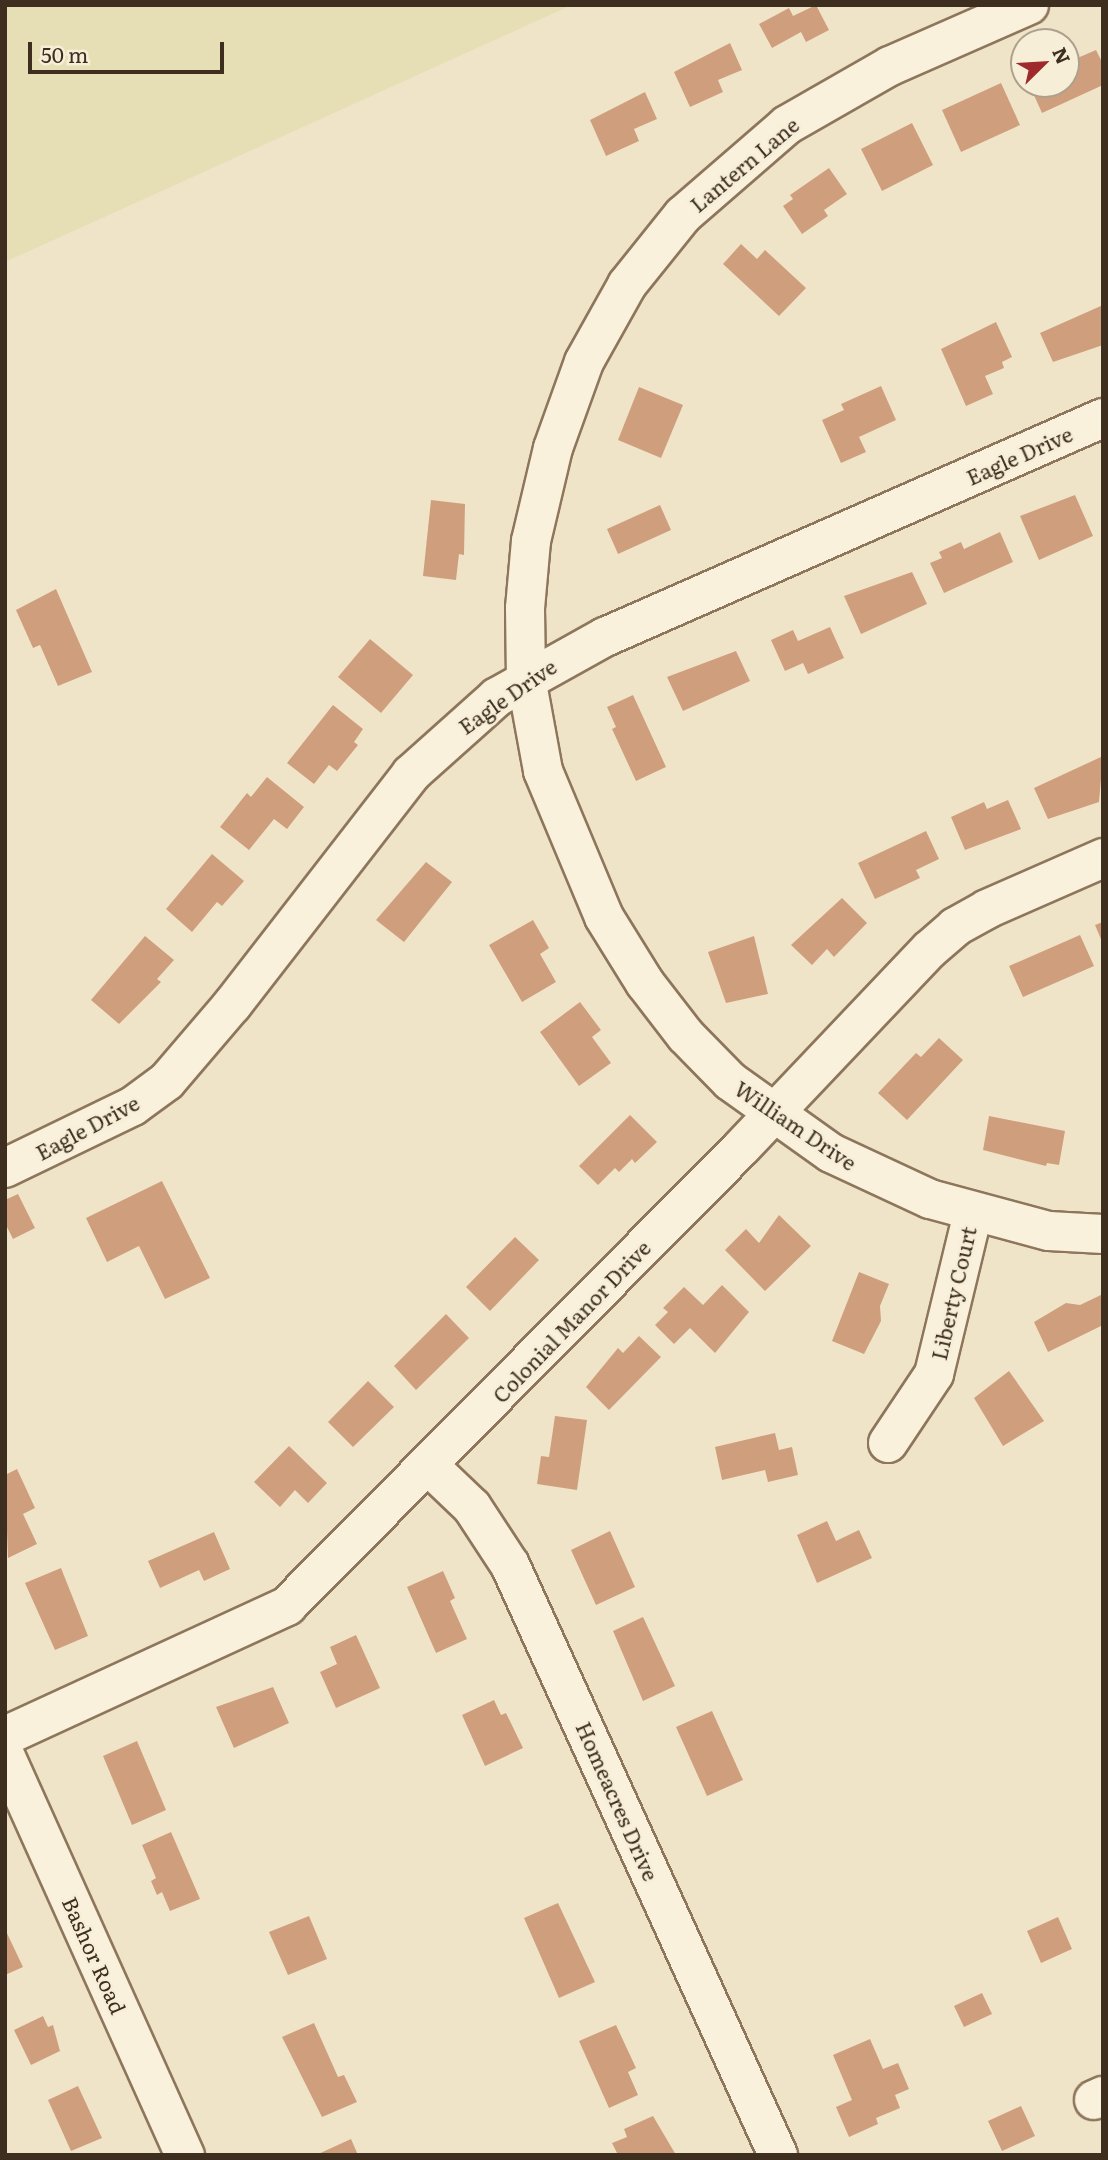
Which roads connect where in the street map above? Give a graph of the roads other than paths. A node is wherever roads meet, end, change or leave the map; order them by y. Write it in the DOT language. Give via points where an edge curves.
graph roads {
  1 [pos="1029,5"];
  2 [pos="1103,418"];
  3 [pos="526,678"];
  4 [pos="1103,858"];
  5 [pos="773,1115"];
  6 [pos="5,1168"];
  7 [pos="972,1213"];
  8 [pos="1103,1234"];
  9 [pos="888,1443"];
  10 [pos="429,1466"];
  11 [pos="5,1736"];
  12 [pos="5,1755"];
  13 [pos="185,2155"];
  14 [pos="778,2155"];
  1 -- 3 [label="street, Lantern Lane" via="890,66 787,125 683,215 627,285 584,362 553,448 531,541 525,608"];
  2 -- 3 [label="street, Eagle Drive" via="605,638"];
  3 -- 5 [label="street, William Drive" via="543,771 604,917 645,983 686,1036 730,1081"];
  3 -- 6 [label="street, Eagle Drive" via="475,714 411,774 232,1005 166,1081 133,1106"];
  4 -- 5 [label="street, Colonial Manor Drive" via="956,927"];
  5 -- 7 [label="street, William Drive" via="873,1175"];
  5 -- 10 [label="street, Colonial Manor Drive"];
  7 -- 8 [label="street, William Drive" via="1049,1231"];
  7 -- 9 [label="street, Liberty Court" via="934,1374"];
  10 -- 11 [label="street, Colonial Manor Drive" via="287,1606"];
  10 -- 14 [label="street, Homeacres Drive" via="472,1507 510,1565"];
  12 -- 13 [label="street, Bashor Road"];
}
